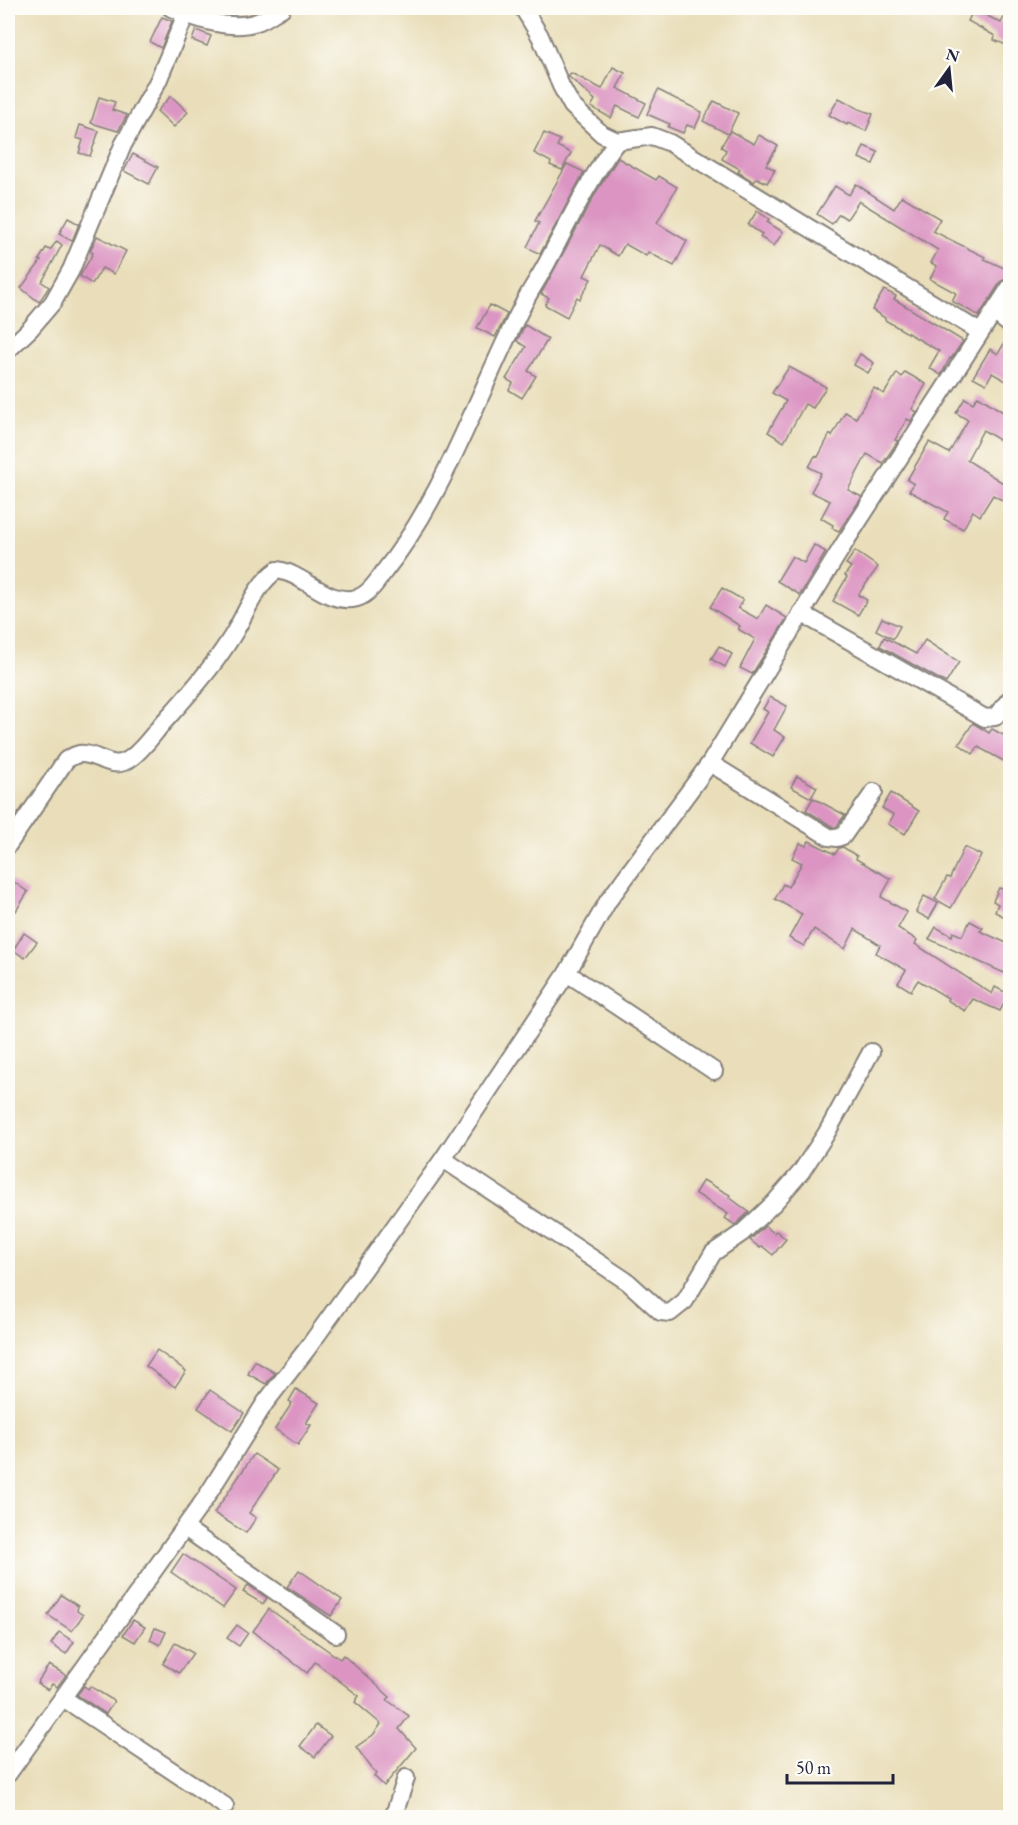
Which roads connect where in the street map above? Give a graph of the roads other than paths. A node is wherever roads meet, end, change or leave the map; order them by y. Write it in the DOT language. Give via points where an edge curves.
graph roads {
  1 [pos="282,8"];
  2 [pos="523,8"];
  3 [pos="179,11"];
  4 [pos="617,141"];
  5 [pos="1011,287"];
  6 [pos="994,312"];
  7 [pos="1011,325"];
  8 [pos="980,332"];
  9 [pos="8,350"];
  10 [pos="801,613"];
  11 [pos="1011,699"];
  12 [pos="710,763"];
  13 [pos="874,792"];
  14 [pos="8,845"];
  15 [pos="567,974"];
  16 [pos="871,1052"];
  17 [pos="714,1071"];
  18 [pos="443,1159"];
  19 [pos="185,1528"];
  20 [pos="336,1634"];
  21 [pos="63,1698"];
  22 [pos="8,1774"];
  23 [pos="406,1778"];
  24 [pos="225,1806"];
  25 [pos="393,1818"];
  1 -- 3 [label="street" via="255,23 241,25"];
  2 -- 4 [label="street" via="572,106 602,134"];
  3 -- 9 [label="street" via="158,81 123,145 71,270 53,302"];
  4 -- 8 [label="street" via="652,136 670,143"];
  4 -- 14 [label="street" via="598,167 526,299 467,428 419,520 378,580 360,597 350,598 320,591 288,571 277,570 261,585 211,670 147,743 129,760 117,764 90,755 77,754 66,760"];
  5 -- 6 [label="street"];
  6 -- 7 [label="street"];
  6 -- 8 [label="street"];
  8 -- 10 [label="street"];
  10 -- 11 [label="street" via="985,718 995,717"];
  10 -- 12 [label="street"];
  12 -- 13 [label="street" via="829,837 843,836"];
  12 -- 15 [label="street" via="608,901"];
  15 -- 17 [label="street"];
  15 -- 18 [label="street"];
  16 -- 18 [label="street" via="801,1172 742,1233 713,1252 685,1301 670,1313 661,1312 628,1282"];
  18 -- 19 [label="street" via="265,1402"];
  19 -- 20 [label="street"];
  19 -- 21 [label="street"];
  21 -- 22 [label="street"];
  21 -- 24 [label="street"];
  23 -- 25 [label="street"];
}
